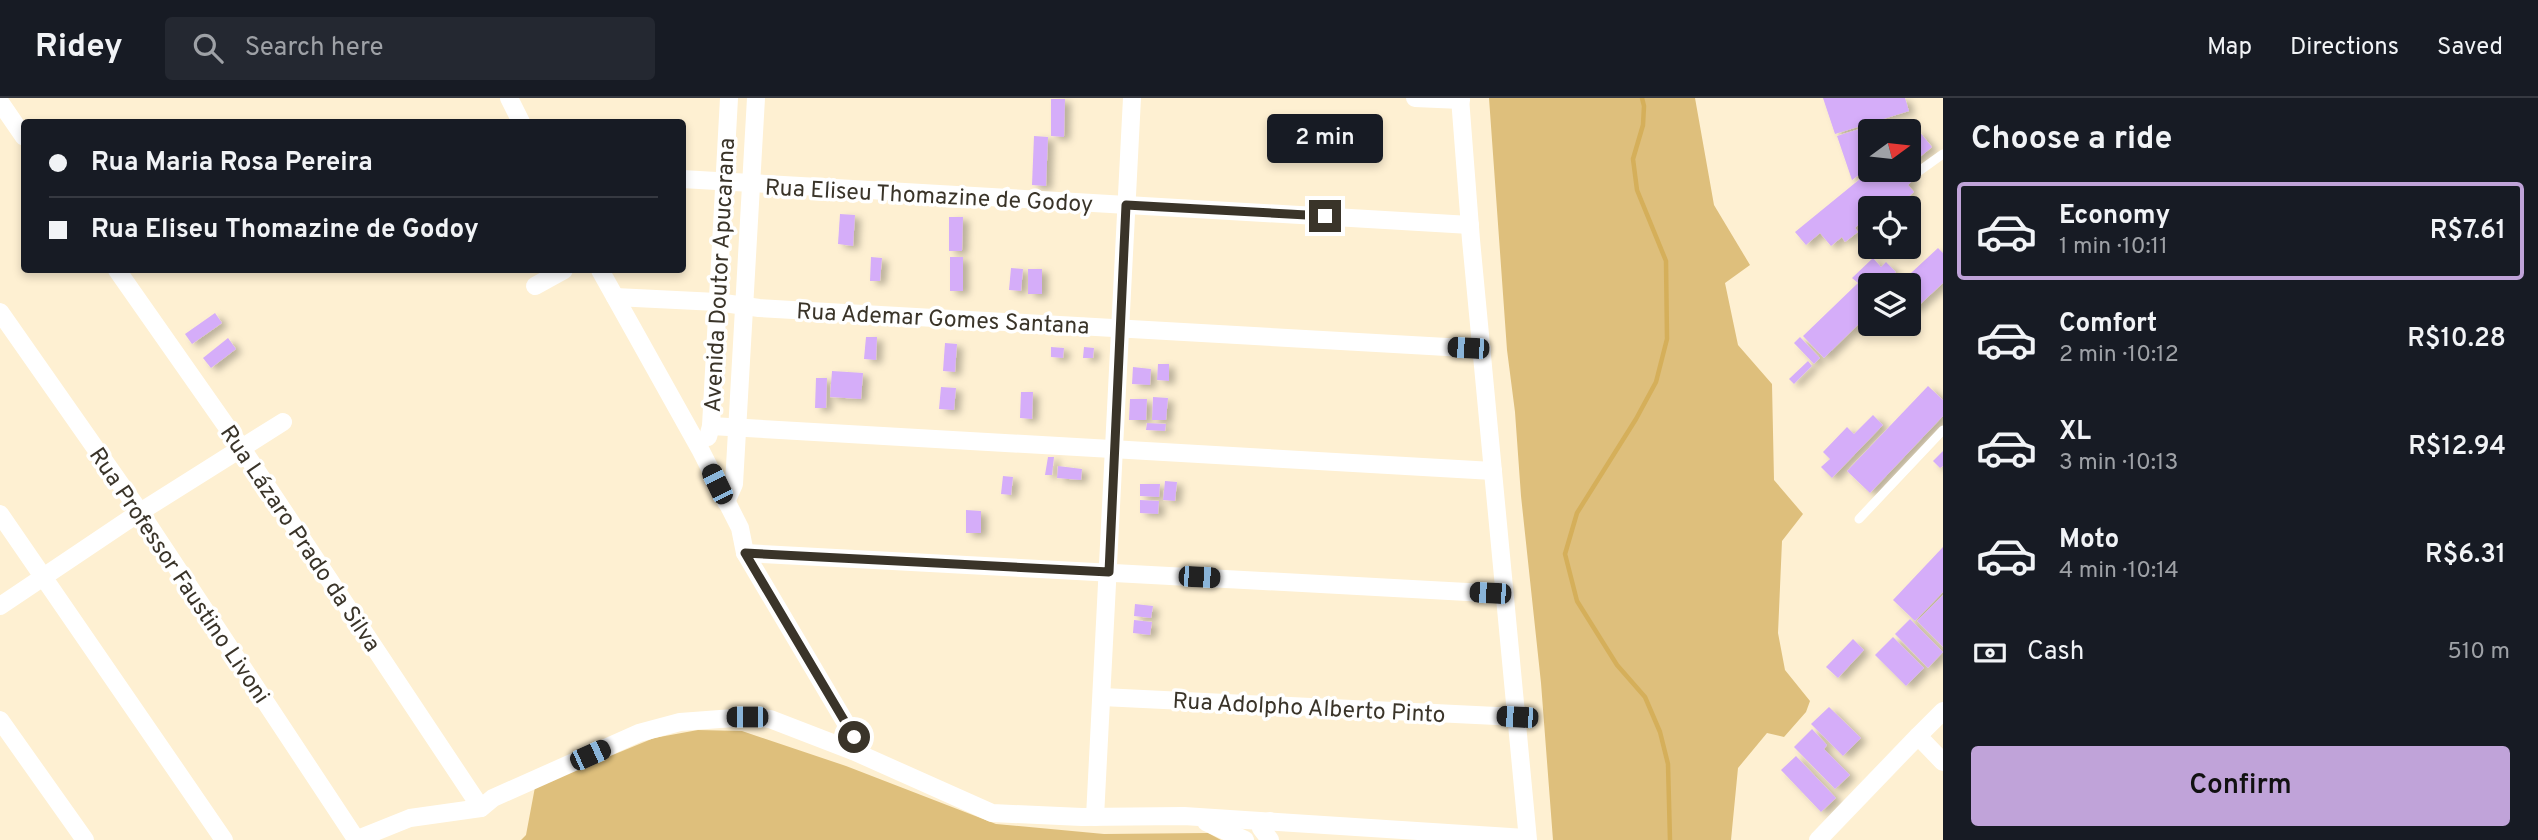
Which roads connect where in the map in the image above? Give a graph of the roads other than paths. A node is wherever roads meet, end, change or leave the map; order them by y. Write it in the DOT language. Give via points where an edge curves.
graph roads {
  1 [pos="509,98"];
  2 [pos="729,98"];
  3 [pos="755,98"];
  4 [pos="1132,98"];
  5 [pos="1415,98"];
  6 [pos="1460,99"];
  7 [pos="0,102"];
  8 [pos="520,119"];
  9 [pos="21,133"];
  10 [pos="1943,153"];
  11 [pos="1922,169"];
  12 [pos="686,180"];
  13 [pos="724,183"];
  14 [pos="750,185"];
  15 [pos="1126,205"];
  16 [pos="1470,225"];
  17 [pos="119,273"];
  18 [pos="559,273"];
  19 [pos="602,273"];
  20 [pos="535,286"];
  21 [pos="615,297"];
  22 [pos="717,302"];
  23 [pos="744,307"];
  24 [pos="0,312"];
  25 [pos="1121,329"];
  26 [pos="1482,349"];
  27 [pos="283,422"];
  28 [pos="711,426"];
  29 [pos="737,428"];
  30 [pos="1943,430"];
  31 [pos="241,447"];
  32 [pos="700,449"];
  33 [pos="1115,449"];
  34 [pos="1493,471"];
  35 [pos="726,502"];
  36 [pos="140,512"];
  37 [pos="0,514"];
  38 [pos="1859,519"];
  39 [pos="745,553"];
  40 [pos="1109,572"];
  41 [pos="44,577"];
  42 [pos="1504,594"];
  43 [pos="0,606"];
  44 [pos="1102,697"];
  45 [pos="1943,711"];
  46 [pos="1517,717"];
  47 [pos="0,720"];
  48 [pos="1918,736"];
  49 [pos="853,751"];
  50 [pos="1943,762"];
  51 [pos="481,808"];
  52 [pos="1096,817"];
  53 [pos="1197,817"];
  54 [pos="1270,821"];
  55 [pos="1527,839"];
  56 [pos="85,840"];
  57 [pos="224,840"];
  58 [pos="355,840"];
  59 [pos="1245,840"];
  60 [pos="1270,840"];
  61 [pos="1818,840"];
  1 -- 8 [label="street"];
  2 -- 13 [label="street, Avenida Doutor Apucarana"];
  3 -- 14 [label="street, Avenida Doutor Apucarana"];
  4 -- 15 [label="street"];
  5 -- 6 [label="street"];
  6 -- 16 [label="street"];
  7 -- 9 [label="street"];
  10 -- 11 [label="lane"];
  12 -- 13 [label="street, Rua Eliseu Thomazine de Godoy"];
  13 -- 14 [label="street, Rua Eliseu Thomazine de Godoy"];
  13 -- 22 [label="street, Avenida Doutor Apucarana"];
  14 -- 15 [label="street, Rua Eliseu Thomazine de Godoy"];
  14 -- 23 [label="street, Avenida Doutor Apucarana"];
  15 -- 16 [label="street, Rua Eliseu Thomazine de Godoy"];
  15 -- 25 [label="street"];
  16 -- 26 [label="street"];
  17 -- 31 [label="street, Rua Lázaro Prado da Silva"];
  18 -- 20 [label="street"];
  19 -- 21 [label="street"];
  21 -- 22 [label="street, Rua Ademar Gomes Santana"];
  21 -- 32 [label="street"];
  22 -- 23 [label="street, Rua Ademar Gomes Santana"];
  22 -- 28 [label="street, Avenida Doutor Apucarana"];
  23 -- 25 [label="street, Rua Ademar Gomes Santana"];
  23 -- 29 [label="street, Avenida Doutor Apucarana"];
  24 -- 36 [label="street, Rua Professor Faustino Livoni"];
  25 -- 26 [label="street, Rua Ademar Gomes Santana"];
  25 -- 33 [label="street"];
  26 -- 34 [label="street"];
  27 -- 31 [label="street"];
  28 -- 29 [label="street"];
  28 -- 32 [label="street, Avenida Doutor Apucarana"];
  29 -- 33 [label="street"];
  29 -- 35 [label="street, Avenida Doutor Apucarana" via="734,484"];
  30 -- 38 [label="lane"];
  31 -- 36 [label="street"];
  31 -- 51 [label="street, Rua Lázaro Prado da Silva"];
  32 -- 35 [label="street"];
  33 -- 34 [label="street"];
  33 -- 40 [label="street"];
  34 -- 42 [label="street"];
  35 -- 39 [label="street" via="740,528"];
  36 -- 41 [label="street"];
  36 -- 58 [label="street, Rua Professor Faustino Livoni"];
  37 -- 41 [label="street"];
  39 -- 40 [label="street"];
  39 -- 49 [label="street" via="854,737"];
  40 -- 42 [label="street"];
  40 -- 44 [label="street"];
  41 -- 43 [label="street"];
  41 -- 57 [label="street"];
  42 -- 46 [label="street"];
  44 -- 46 [label="street, Rua Adolpho Alberto Pinto"];
  44 -- 52 [label="street"];
  45 -- 48 [label="street"];
  46 -- 55 [label="street"];
  47 -- 56 [label="street"];
  48 -- 50 [label="street"];
  48 -- 61 [label="street"];
  49 -- 51 [label="street" via="770,719 724,717 680,722 639,733 493,798"];
  49 -- 52 [label="street" via="992,813"];
  51 -- 58 [label="street" via="410,818"];
  52 -- 53 [label="street"];
  53 -- 54 [label="street"];
  53 -- 59 [label="street"];
  54 -- 55 [label="street"];
  54 -- 60 [label="street" via="1261,828"];
}
